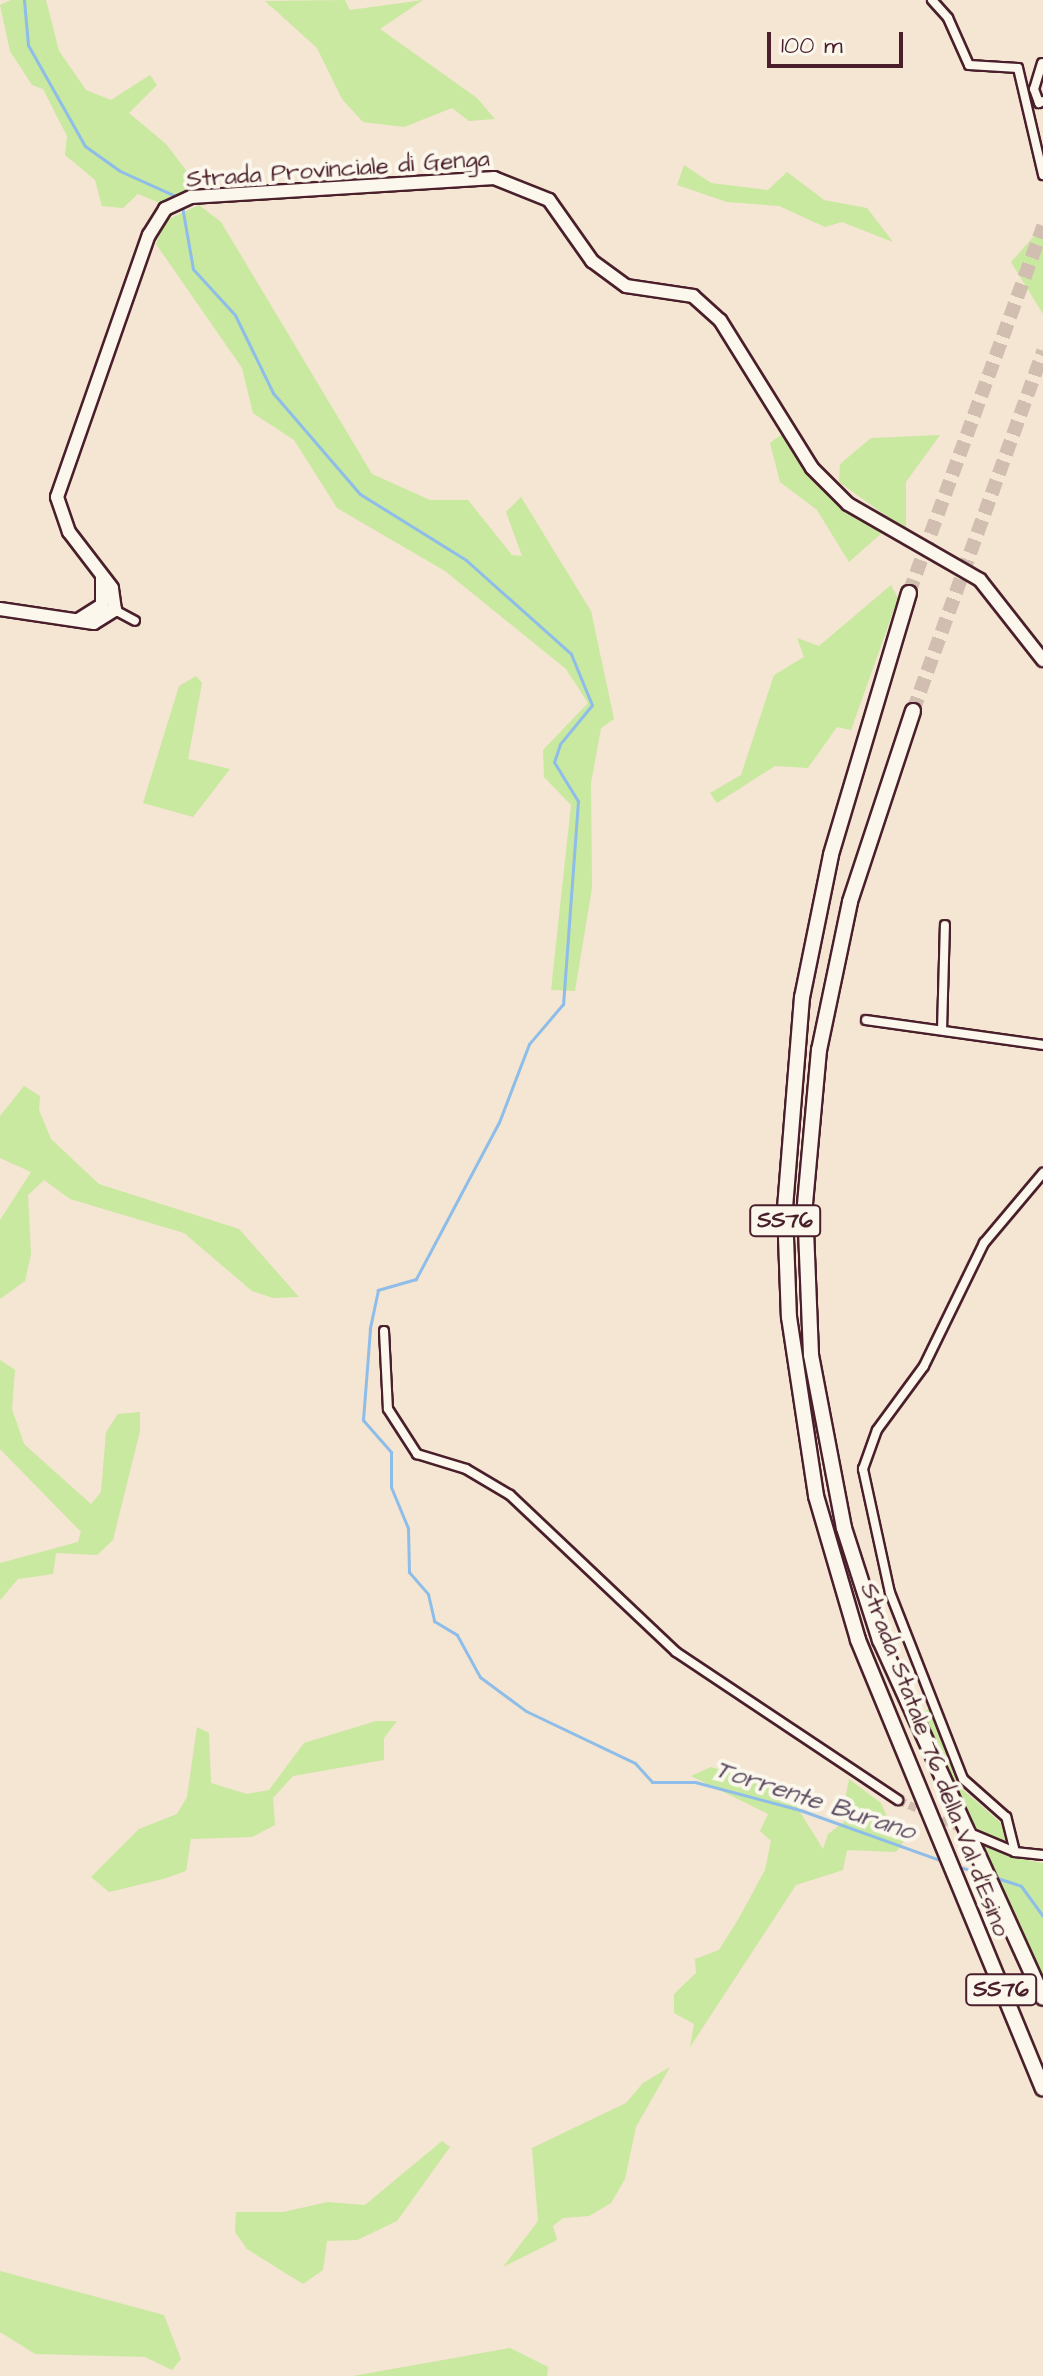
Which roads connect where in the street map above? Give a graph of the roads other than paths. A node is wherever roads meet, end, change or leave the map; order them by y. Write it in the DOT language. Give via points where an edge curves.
graph roads {
  1 [pos="932,0"];
  2 [pos="1042,63"];
  3 [pos="1043,101"];
  4 [pos="1043,175"];
  5 [pos="102,577"];
  6 [pos="909,593"];
  7 [pos="102,605"];
  8 [pos="0,609"];
  9 [pos="115,610"];
  10 [pos="78,620"];
  11 [pos="135,621"];
  12 [pos="1043,660"];
  13 [pos="913,711"];
  14 [pos="945,925"];
  15 [pos="866,1020"];
  16 [pos="942,1030"];
  17 [pos="1043,1045"];
  18 [pos="1043,1173"];
  19 [pos="384,1331"];
  20 [pos="898,1800"];
  21 [pos="974,1842"];
  22 [pos="1015,1852"];
  23 [pos="1043,1855"];
  24 [pos="1043,1998"];
  25 [pos="1043,2088"];
  1 -- 4 [label="street" via="948,18 969,65 1018,68"];
  2 -- 3 [label="street" via="1034,89 1039,103"];
  5 -- 7 [label="main road"];
  5 -- 9 [label="main road, Strada Provinciale di Genga" via="115,595"];
  5 -- 12 [label="main road, Strada Provinciale di Genga" via="58,508 59,477 149,235 165,209 191,197 494,178 549,200 592,261 626,286 693,296 730,328 812,468 848,504 980,580"];
  6 -- 25 [label="highway, Strada Statale 76 della Val d'Esino / SS76" via="815,927 790,1103 785,1210 797,1389 822,1520 858,1640"];
  7 -- 9 [label="street"];
  7 -- 10 [label="main road"];
  8 -- 10 [label="main road"];
  9 -- 10 [label="main road" via="104,622"];
  9 -- 11 [label="street"];
  13 -- 21 [label="highway, Strada Statale 76 della Val d'Esino / SS76" via="850,902 819,1050 806,1190 806,1296 825,1442 861,1584 914,1722"];
  14 -- 16 [label="street"];
  15 -- 16 [label="street"];
  16 -- 17 [label="street"];
  18 -- 22 [label="street" via="984,1243 924,1366 877,1430 863,1469 890,1593 963,1779 1006,1817"];
  19 -- 20 [label="street" via="388,1409 417,1454 466,1469 510,1495 676,1652"];
  21 -- 22 [label="street"];
  21 -- 24 [label="highway, Strada Statale 76 della Val d'Esino / SS76"];
  22 -- 23 [label="street"];
}
